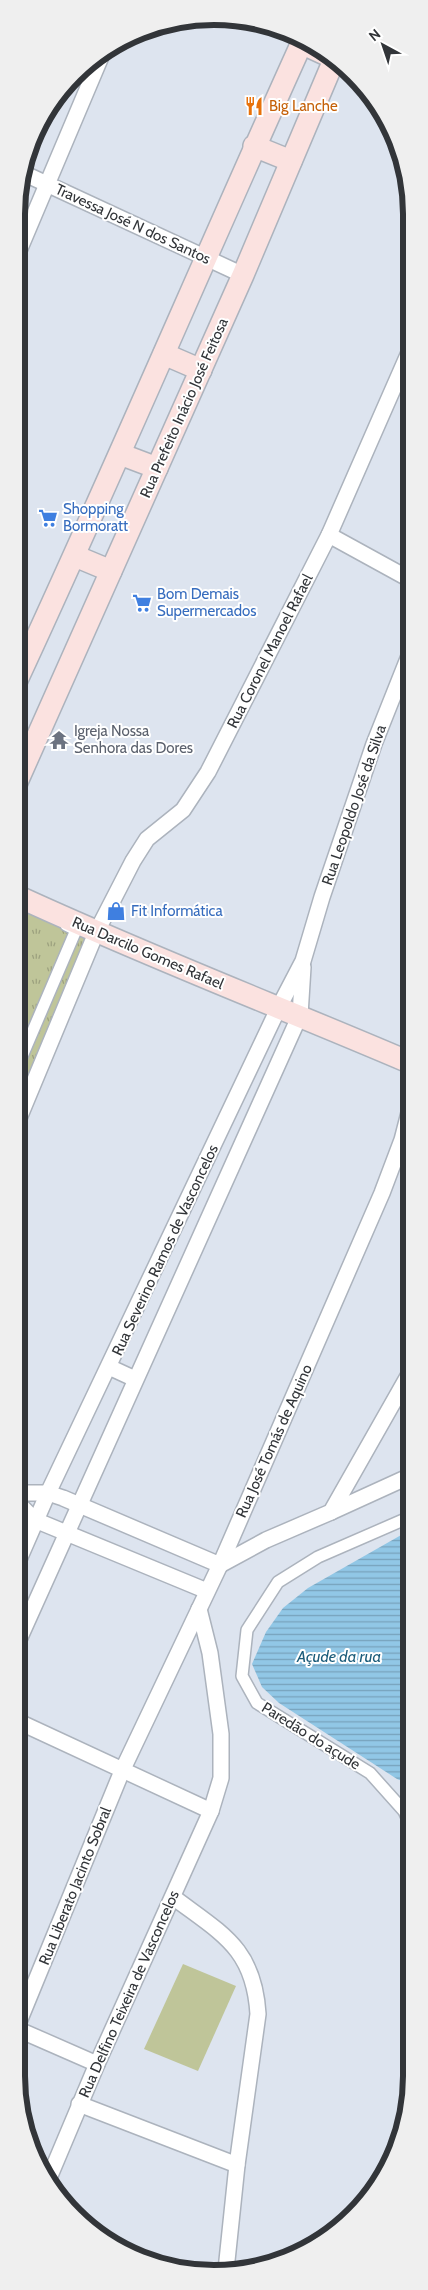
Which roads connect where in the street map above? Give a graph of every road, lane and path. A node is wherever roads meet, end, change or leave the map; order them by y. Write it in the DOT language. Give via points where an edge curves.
graph roads {
  1 [pos="300,45"];
  2 [pos="98,65"];
  3 [pos="331,66"];
  4 [pos="254,146"];
  5 [pos="291,161"];
  6 [pos="29,176"];
  7 [pos="48,184"];
  8 [pos="25,237"];
  9 [pos="205,257"];
  10 [pos="243,275"];
  11 [pos="164,354"];
  12 [pos="403,366"];
  13 [pos="201,370"];
  14 [pos="120,454"];
  15 [pos="156,468"];
  16 [pos="329,535"];
  17 [pos="75,556"];
  18 [pos="111,571"];
  19 [pos="403,576"];
  20 [pos="25,665"];
  21 [pos="403,671"];
  22 [pos="25,764"];
  23 [pos="25,900"];
  24 [pos="25,907"];
  25 [pos="96,933"];
  26 [pos="303,961"];
  27 [pos="279,1007"];
  28 [pos="300,1015"];
  29 [pos="25,1049"];
  30 [pos="403,1060"];
  31 [pos="25,1104"];
  32 [pos="403,1136"];
  33 [pos="109,1368"];
  34 [pos="135,1379"];
  35 [pos="403,1389"];
  36 [pos="403,1479"];
  37 [pos="25,1493"];
  38 [pos="48,1493"];
  39 [pos="80,1505"];
  40 [pos="25,1510"];
  41 [pos="331,1512"];
  42 [pos="35,1520"];
  43 [pos="403,1520"];
  44 [pos="66,1534"];
  45 [pos="25,1544"];
  46 [pos="220,1565"];
  47 [pos="207,1591"];
  48 [pos="199,1609"];
  49 [pos="25,1626"];
  50 [pos="25,1725"];
  51 [pos="122,1771"];
  52 [pos="403,1809"];
  53 [pos="211,1812"];
  54 [pos="173,1897"];
  55 [pos="25,2007"];
  56 [pos="25,2033"];
  57 [pos="97,2064"];
  58 [pos="79,2104"];
  59 [pos="237,2165"];
  60 [pos="51,2172"];
  61 [pos="227,2265"];
  1 -- 4 [label="main road"];
  2 -- 7 [label="street"];
  3 -- 5 [label="main road, Rua Prefeito Inácio José Feitosa"];
  4 -- 5 [label="main road"];
  4 -- 9 [label="main road"];
  5 -- 10 [label="main road, Rua Prefeito Inácio José Feitosa"];
  6 -- 7 [label="street, Travessa José N dos Santos"];
  7 -- 8 [label="street"];
  7 -- 9 [label="street, Travessa José N dos Santos"];
  9 -- 10 [label="street, Travessa José N dos Santos"];
  9 -- 11 [label="main road"];
  10 -- 13 [label="main road, Rua Prefeito Inácio José Feitosa"];
  11 -- 13 [label="main road"];
  11 -- 14 [label="main road"];
  12 -- 16 [label="street, Rua Coronel Manoel Rafael"];
  13 -- 15 [label="main road, Rua Prefeito Inácio José Feitosa"];
  14 -- 15 [label="main road"];
  14 -- 17 [label="main road"];
  15 -- 18 [label="main road, Rua Prefeito Inácio José Feitosa"];
  16 -- 19 [label="street"];
  16 -- 25 [label="street, Rua Coronel Manoel Rafael" via="200,786 183,810 147,839"];
  17 -- 18 [label="main road"];
  17 -- 20 [label="main road"];
  18 -- 22 [label="main road, Rua Prefeito Inácio José Feitosa"];
  21 -- 26 [label="street, Rua Leopoldo José da Silva" via="374,744"];
  23 -- 25 [label="main road, Rua Darcilo Gomes Rafael"];
  24 -- 29 [label="street" via="76,930"];
  25 -- 27 [label="main road, Rua Darcilo Gomes Rafael"];
  25 -- 31 [label="street, Rua Coronel Manoel Rafael"];
  26 -- 27 [label="street, Rua Leopoldo José da Silva"];
  26 -- 28 [label="street, Rua Leopoldo José da Silva"];
  27 -- 28 [label="main road, Rua Darcilo Gomes Rafael"];
  27 -- 33 [label="street, Rua Severino Ramos de Vasconcelos"];
  28 -- 30 [label="main road, Rua Darcilo Gomes Rafael"];
  28 -- 34 [label="street, Rua Severino Ramos de Vasconcelos"];
  32 -- 46 [label="street, Rua José Tomás de Aquino" via="382,1193"];
  33 -- 34 [label="street"];
  33 -- 38 [label="street, Rua Severino Ramos de Vasconcelos"];
  34 -- 39 [label="street, Rua Severino Ramos de Vasconcelos"];
  35 -- 41 [label="street"];
  36 -- 41 [label="street"];
  37 -- 38 [label="street"];
  38 -- 39 [label="street"];
  38 -- 42 [label="street"];
  39 -- 44 [label="street, Rua Severino Ramos de Vasconcelos"];
  39 -- 46 [label="street"];
  40 -- 42 [label="street"];
  41 -- 46 [label="street" via="266,1540"];
  42 -- 44 [label="street"];
  42 -- 45 [label="street"];
  43 -- 52 [label="street, Paredão do açude" via="318,1557 278,1582 247,1630 242,1676 257,1703 370,1773"];
  44 -- 47 [label="street"];
  44 -- 49 [label="street, Rua Severino Ramos de Vasconcelos"];
  46 -- 47 [label="street, Rua José Tomás de Aquino"];
  47 -- 48 [label="street, Rua José Tomás de Aquino"];
  48 -- 51 [label="street, Rua José Tomás de Aquino"];
  48 -- 53 [label="street, Rua Delfino Teixeira de Vasconcelos" via="210,1653 221,1734 221,1778"];
  50 -- 51 [label="street"];
  51 -- 53 [label="street"];
  51 -- 55 [label="street, Rua Liberato Jacinto Sobral"];
  53 -- 54 [label="street, Rua Delfino Teixeira de Vasconcelos"];
  54 -- 57 [label="street, Rua Delfino Teixeira de Vasconcelos"];
  54 -- 59 [label="street" via="236,1948 249,1967 257,1991 258,2014"];
  56 -- 57 [label="street"];
  57 -- 58 [label="street, Rua Delfino Teixeira de Vasconcelos"];
  58 -- 59 [label="street"];
  58 -- 60 [label="street, Rua Delfino Teixeira de Vasconcelos"];
  59 -- 61 [label="street"];
}
